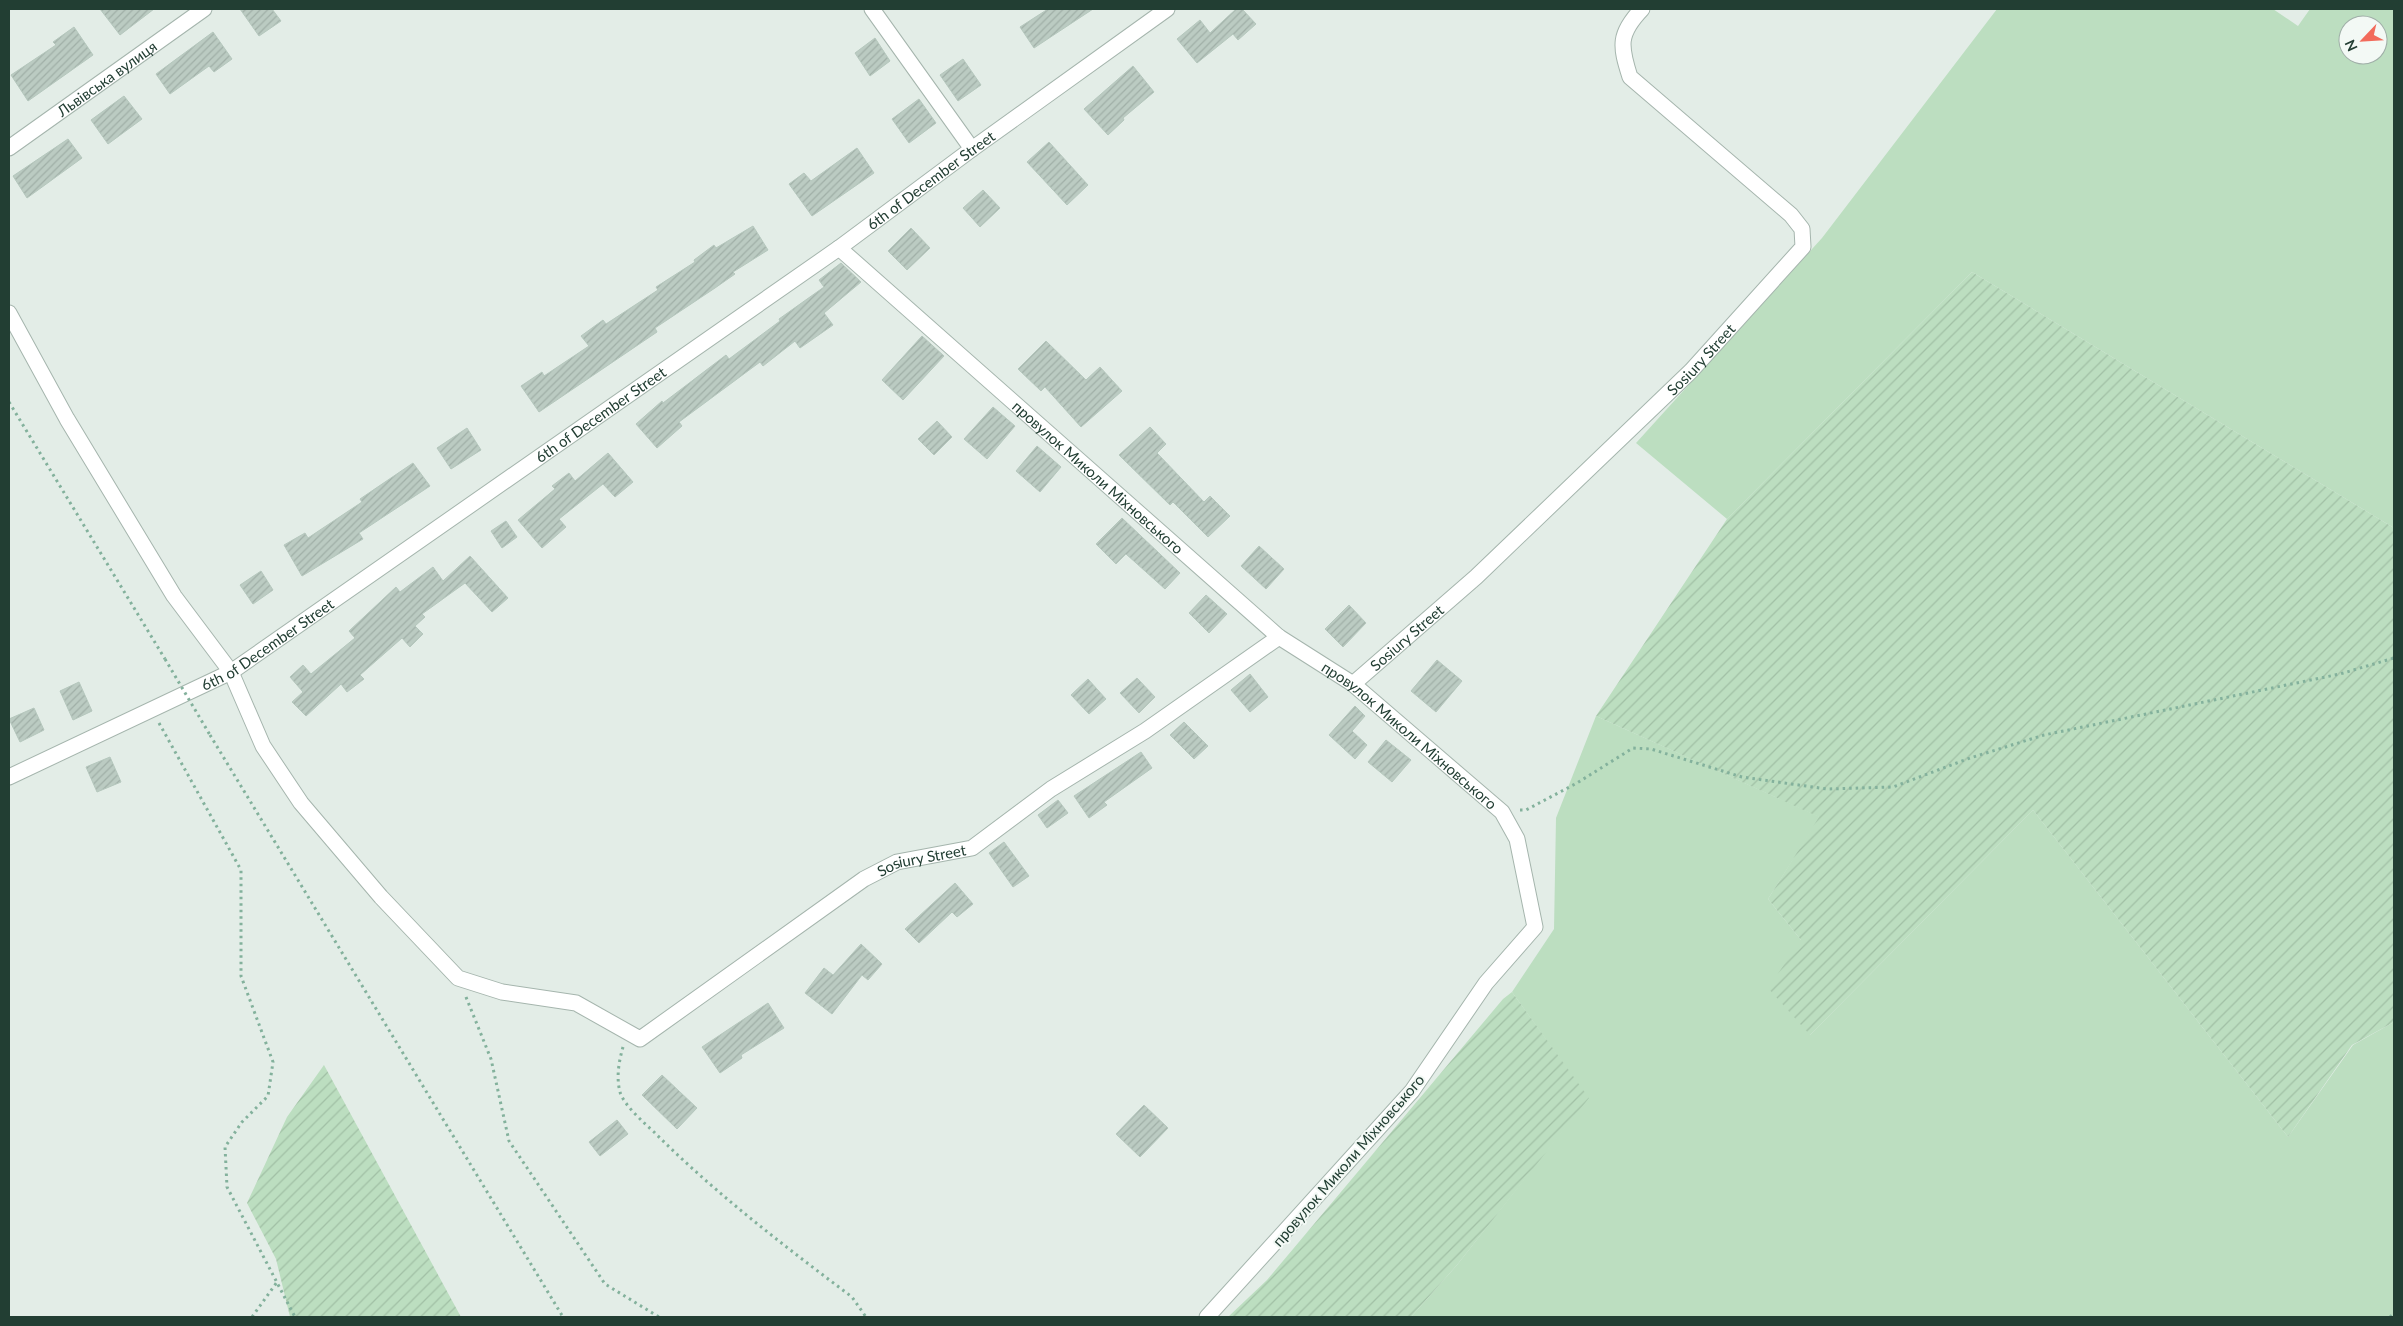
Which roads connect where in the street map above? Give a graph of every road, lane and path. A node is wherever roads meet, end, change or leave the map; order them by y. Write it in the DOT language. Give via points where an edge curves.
graph roads {
  1 [pos="204,9"];
  2 [pos="872,9"];
  3 [pos="1167,9"];
  4 [pos="1642,9"];
  5 [pos="9,148"];
  6 [pos="972,149"];
  7 [pos="839,248"];
  8 [pos="9,313"];
  9 [pos="9,402"];
  10 [pos="1279,637"];
  11 [pos="2394,658"];
  12 [pos="231,672"];
  13 [pos="1353,684"];
  14 [pos="151,710"];
  15 [pos="9,777"];
  16 [pos="1502,812"];
  17 [pos="458,978"];
  18 [pos="626,1031"];
  19 [pos="277,1282"];
  20 [pos="2394,1312"];
  21 [pos="252,1317"];
  22 [pos="295,1317"];
  23 [pos="563,1317"];
  24 [pos="659,1317"];
  25 [pos="866,1317"];
  26 [pos="1207,1317"];
  27 [pos="2390,1317"];
  1 -- 5 [label="street, Львівська вулиця"];
  2 -- 6 [label="street"];
  3 -- 6 [label="street, 6th of December Street"];
  4 -- 13 [label="street, Sosiury Street" via="1628,23 1622,50 1630,77 1791,215 1802,229 1803,247 1691,371 1476,577"];
  6 -- 7 [label="street, 6th of December Street"];
  7 -- 10 [label="street, провулок Миколи Міхновського"];
  7 -- 12 [label="street, 6th of December Street"];
  8 -- 12 [label="street" via="66,419 174,596"];
  9 -- 23 [label="path, bridge"];
  10 -- 13 [label="street, провулок Миколи Міхновського"];
  10 -- 18 [label="street, Sosiury Street" via="1145,731 1051,789 972,848 897,862 864,880 640,1039"];
  11 -- 16 [label="path" via="2340,674 2044,735 1893,787 1826,789 1742,777 1651,750 1633,748 1526,810"];
  12 -- 14 [label="street, 6th of December Street"];
  12 -- 17 [label="street" via="263,746 301,803 380,897"];
  13 -- 16 [label="street, провулок Миколи Міхновського"];
  14 -- 15 [label="street, 6th of December Street"];
  14 -- 19 [label="path" via="241,870 241,976 273,1062 268,1096 242,1122 226,1147 227,1187"];
  16 -- 26 [label="street, провулок Миколи Міхновського" via="1517,839 1535,927 1486,983 1412,1091"];
  17 -- 18 [label="street" via="502,992 576,1003"];
  17 -- 24 [label="path" via="491,1059 509,1141 605,1284"];
  18 -- 25 [label="path" via="618,1066 620,1093 639,1118 732,1205 852,1297"];
  19 -- 21 [label="path"];
  19 -- 22 [label="path"];
  20 -- 27 [label="path"];
}
